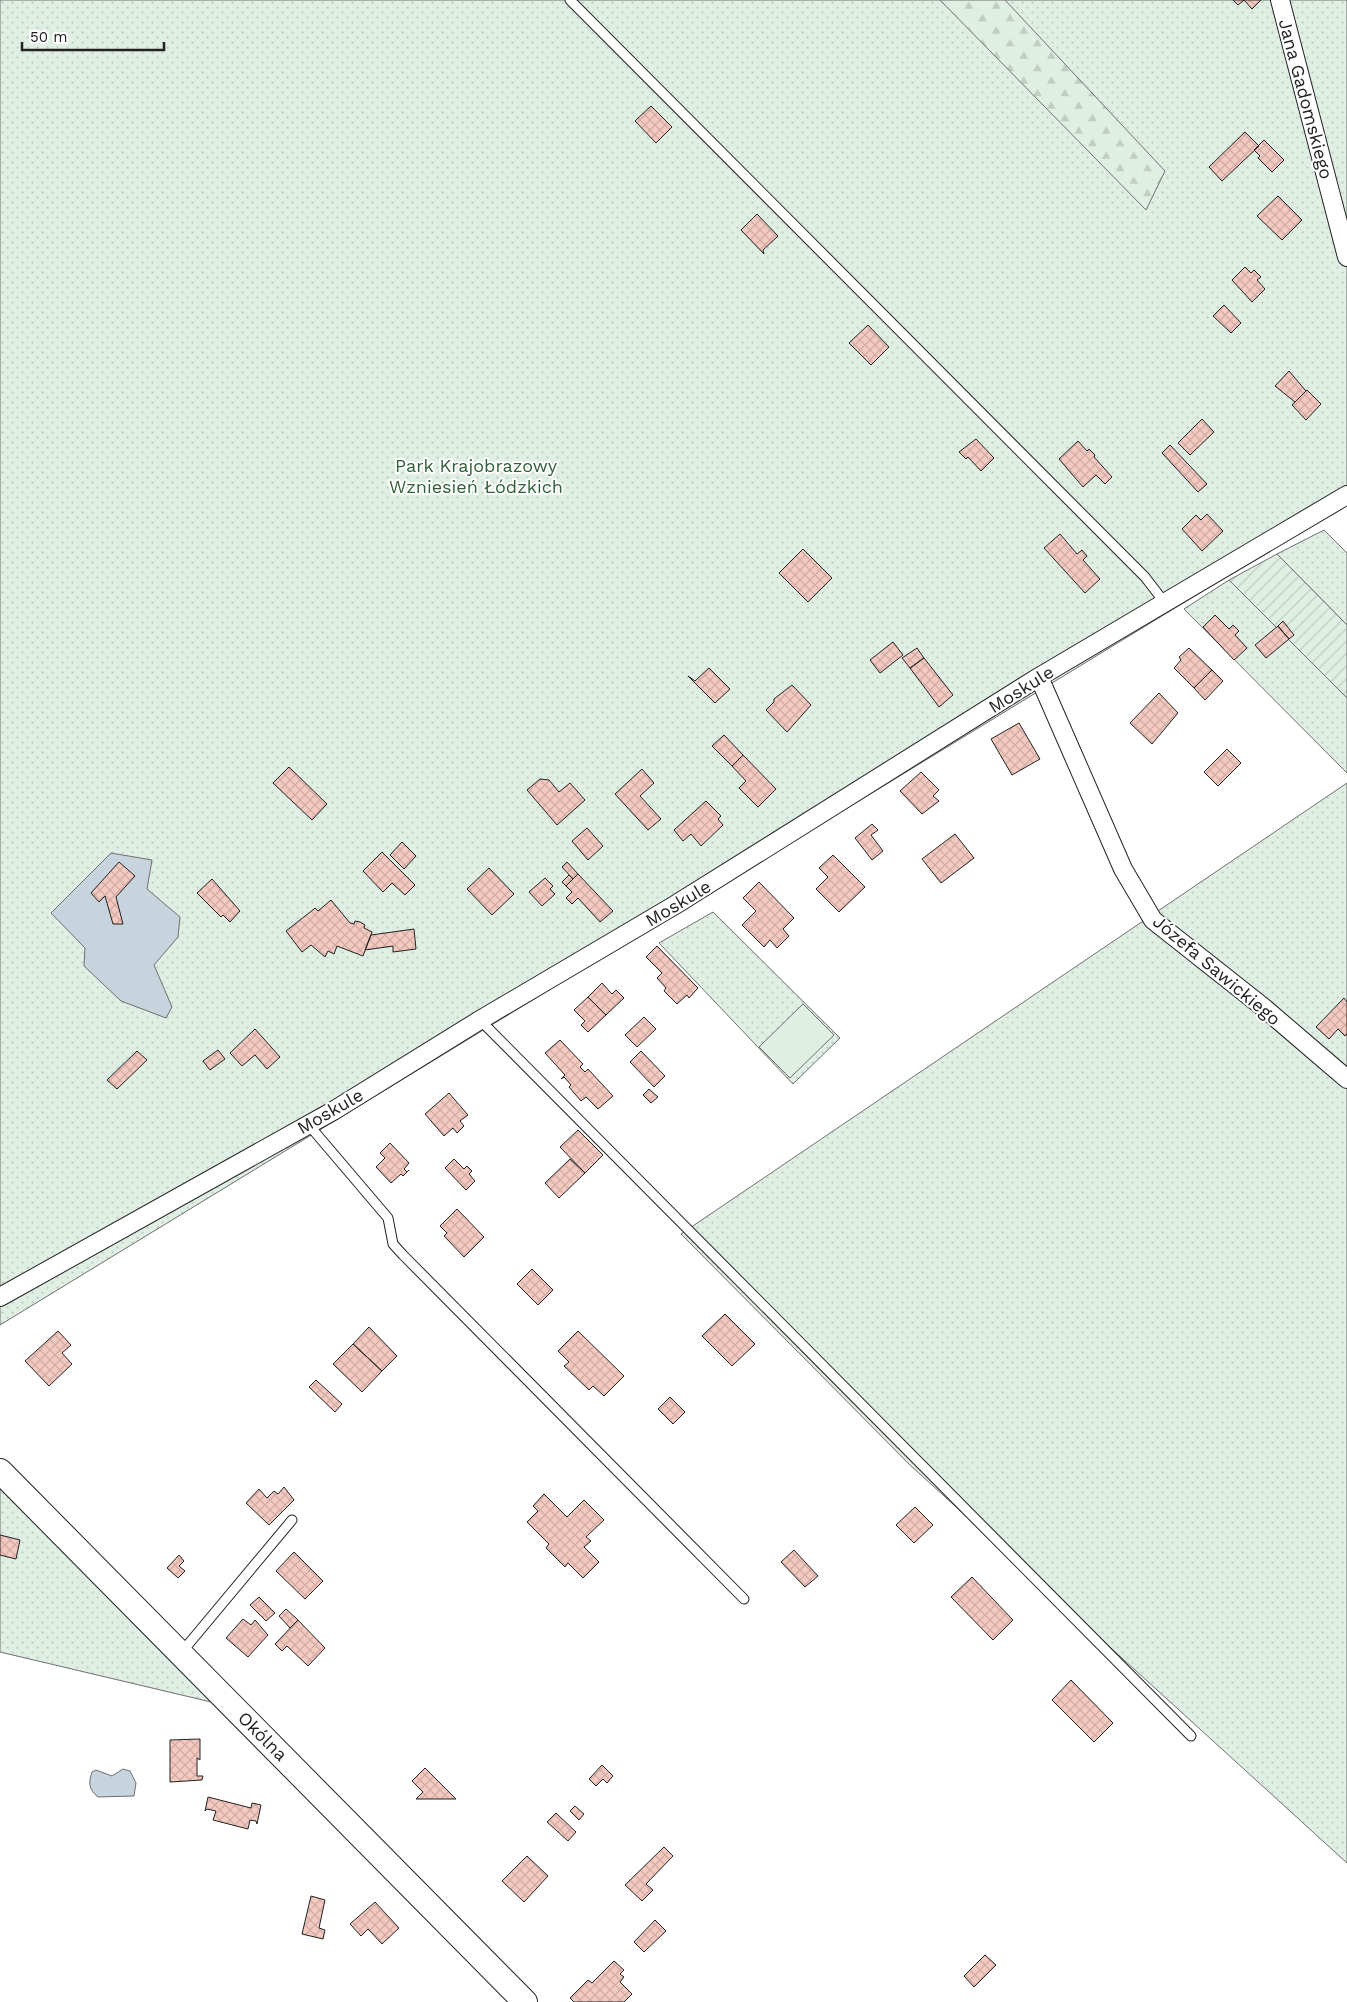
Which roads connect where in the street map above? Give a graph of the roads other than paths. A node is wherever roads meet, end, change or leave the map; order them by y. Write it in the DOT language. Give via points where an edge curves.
graph roads {
  1 [pos="570,0"];
  2 [pos="1280,0"];
  3 [pos="1347,257"];
  4 [pos="1347,495"];
  5 [pos="1165,603"];
  6 [pos="1039,677"];
  7 [pos="480,1020"];
  8 [pos="1347,1079"];
  9 [pos="308,1124"];
  10 [pos="0,1297"];
  11 [pos="0,1471"];
  12 [pos="292,1520"];
  13 [pos="744,1598"];
  14 [pos="181,1653"];
  15 [pos="1191,1736"];
  16 [pos="525,2002"];
  1 -- 5 [label="lane" via="1145,577"];
  2 -- 3 [label="street, Jana Gadomskiego"];
  4 -- 5 [label="street, Moskule"];
  5 -- 6 [label="street, Moskule"];
  6 -- 7 [label="street, Moskule" via="675,905"];
  6 -- 8 [label="street, Józefa Sawickiego" via="1123,869 1153,920"];
  7 -- 9 [label="street, Moskule"];
  7 -- 15 [label="lane"];
  9 -- 10 [label="street, Moskule"];
  9 -- 13 [label="lane" via="388,1218 393,1244 403,1256"];
  11 -- 14 [label="street, Okólna"];
  12 -- 14 [label="lane"];
  14 -- 16 [label="street, Okólna"];
}
